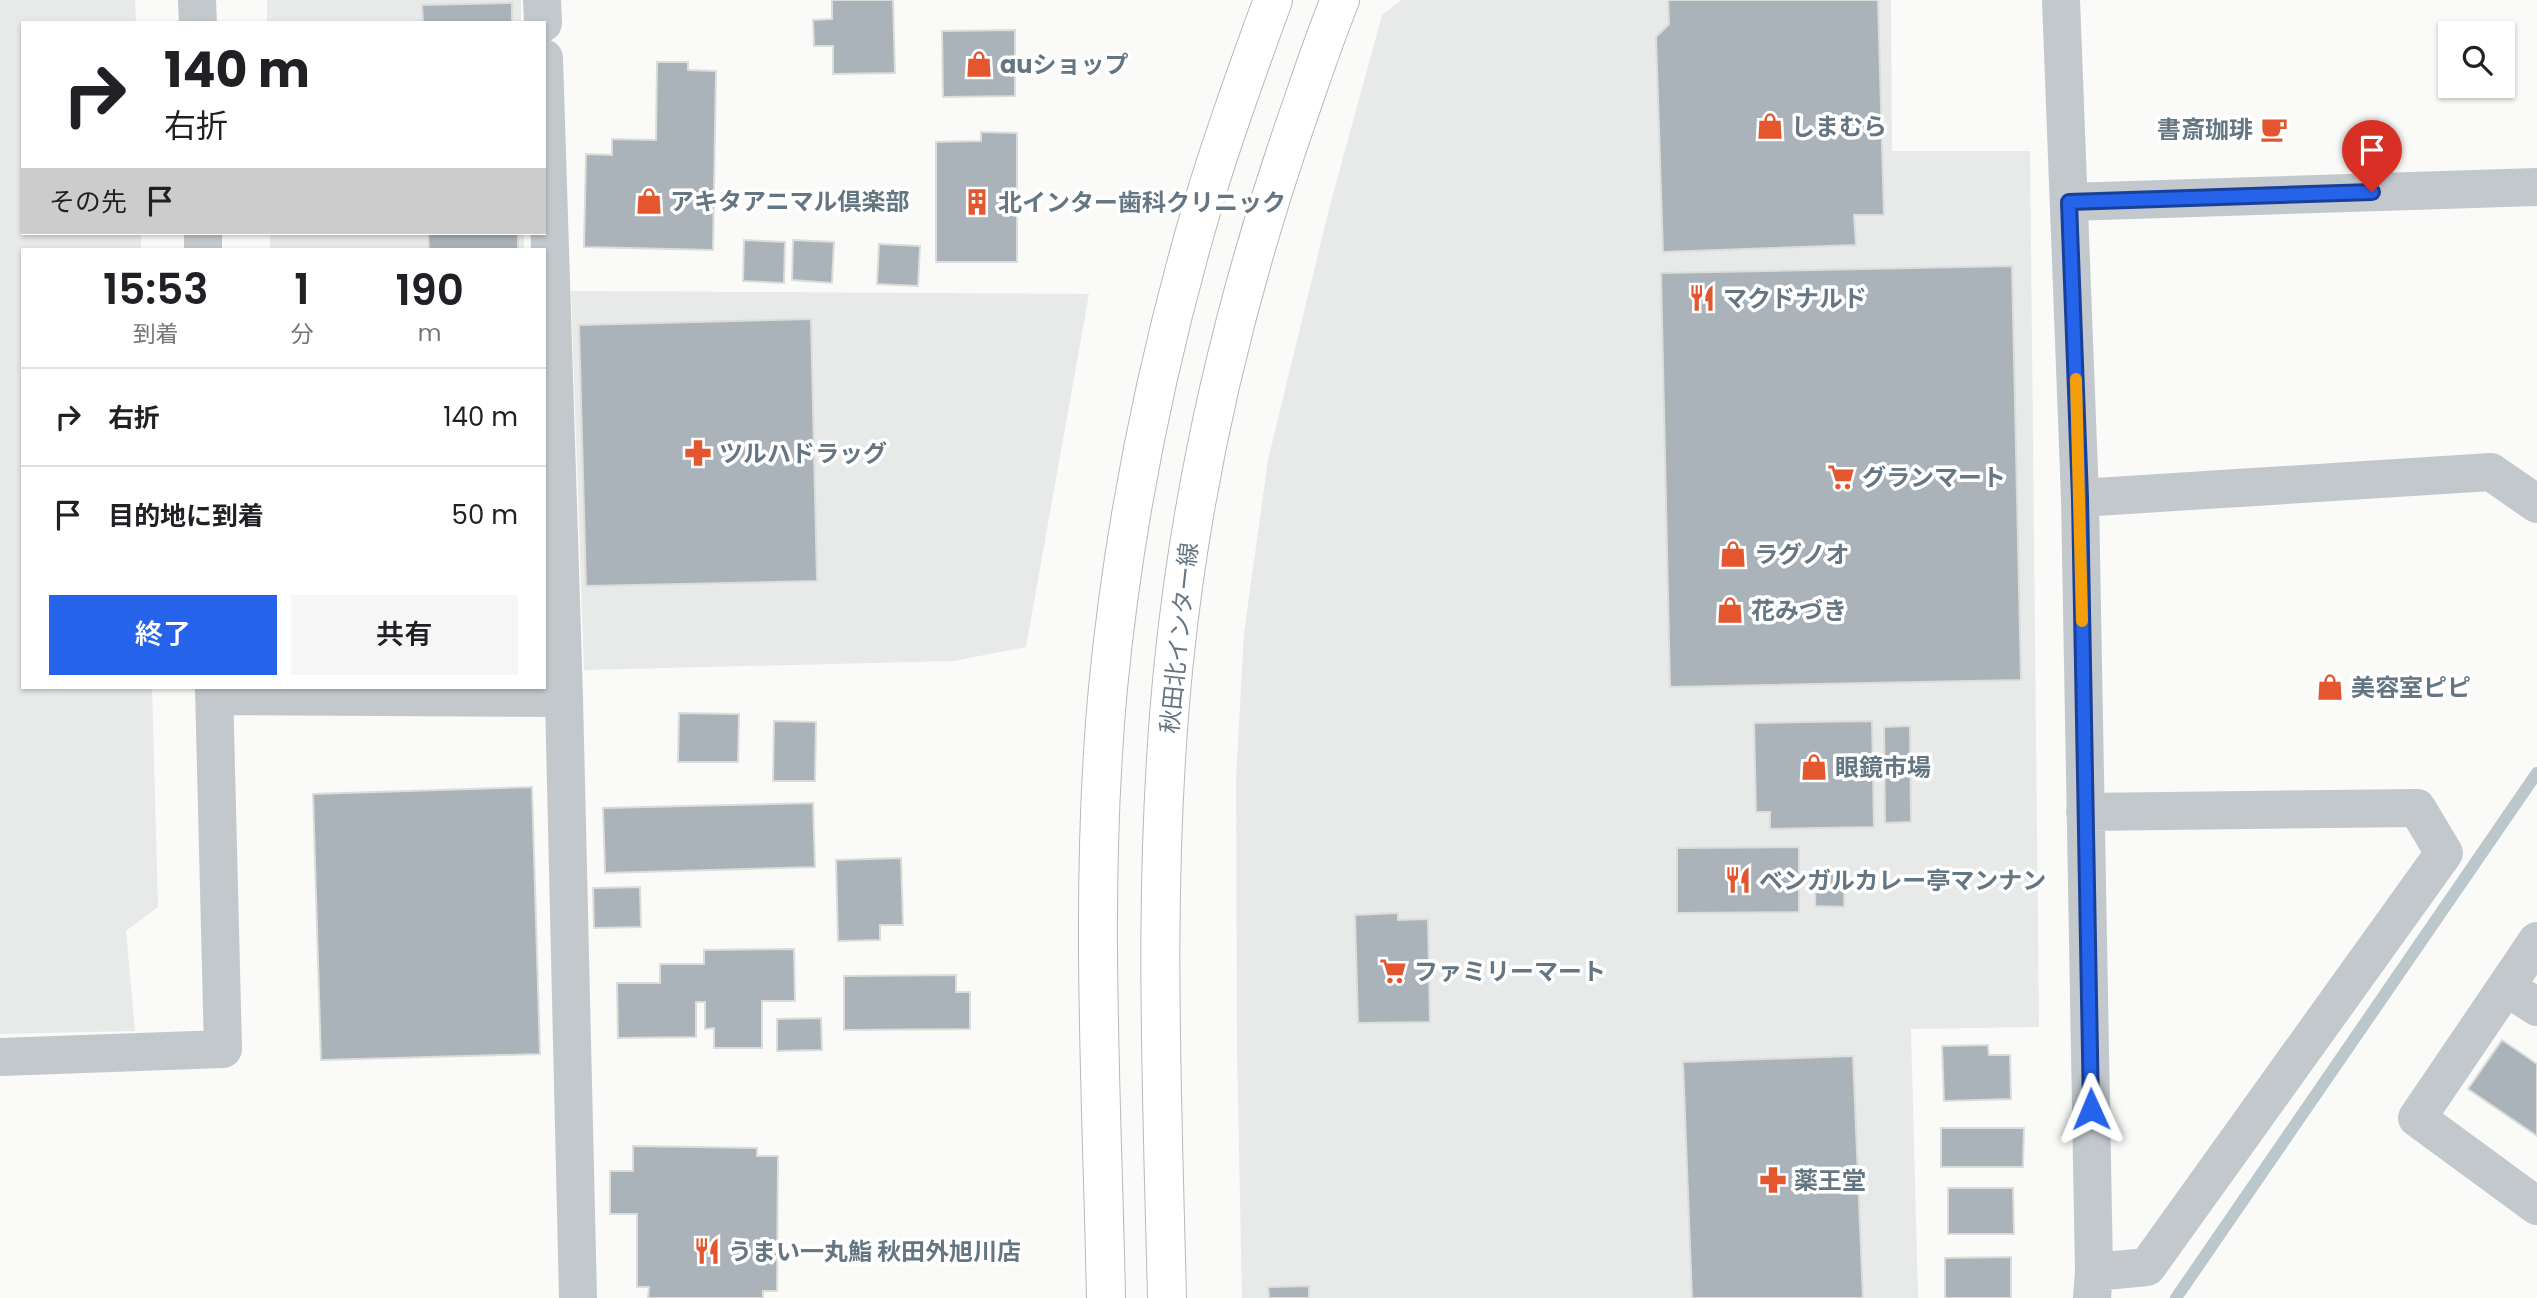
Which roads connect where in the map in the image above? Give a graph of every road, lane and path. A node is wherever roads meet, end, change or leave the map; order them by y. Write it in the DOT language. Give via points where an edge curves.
graph roads {
  1 [pos="197,0"];
  2 [pos="542,0"];
  3 [pos="1273,0"];
  4 [pos="1340,0"];
  5 [pos="2061,0"];
  6 [pos="198,21"];
  7 [pos="543,21"];
  8 [pos="546,122"];
  9 [pos="2537,187"];
  10 [pos="2069,202"];
  11 [pos="2080,498"];
  12 [pos="2537,504"];
  13 [pos="214,692"];
  14 [pos="564,698"];
  15 [pos="2085,812"];
  16 [pos="2537,941"];
  17 [pos="2521,997"];
  18 [pos="0,1057"];
  19 [pos="2537,1206"];
  20 [pos="2093,1285"];
  21 [pos="578,1298"];
  22 [pos="1106,1298"];
  23 [pos="1167,1298"];
  1 -- 6 [label="street"];
  2 -- 7 [label="street"];
  3 -- 22 [label="main road" via="1226,132 1182,281 1133,495 1120,584 1108,690 1098,894"];
  4 -- 23 [label="main road, 秋田北インター線" via="1255,249 1221,380 1186,560 1172,675 1161,878"];
  5 -- 10 [label="street"];
  8 -- 14 [label="street"];
  9 -- 10 [label="street"];
  10 -- 11 [label="street"];
  11 -- 12 [label="street" via="2491,472"];
  11 -- 15 [label="street"];
  13 -- 14 [label="street"];
  13 -- 18 [label="street" via="223,1049"];
  14 -- 21 [label="street"];
  15 -- 20 [label="street"];
  15 -- 20 [label="street" via="2417,808 2444,853 2147,1267"];
  16 -- 17 [label="street"];
  17 -- 19 [label="street" via="2417,1118"];
}
